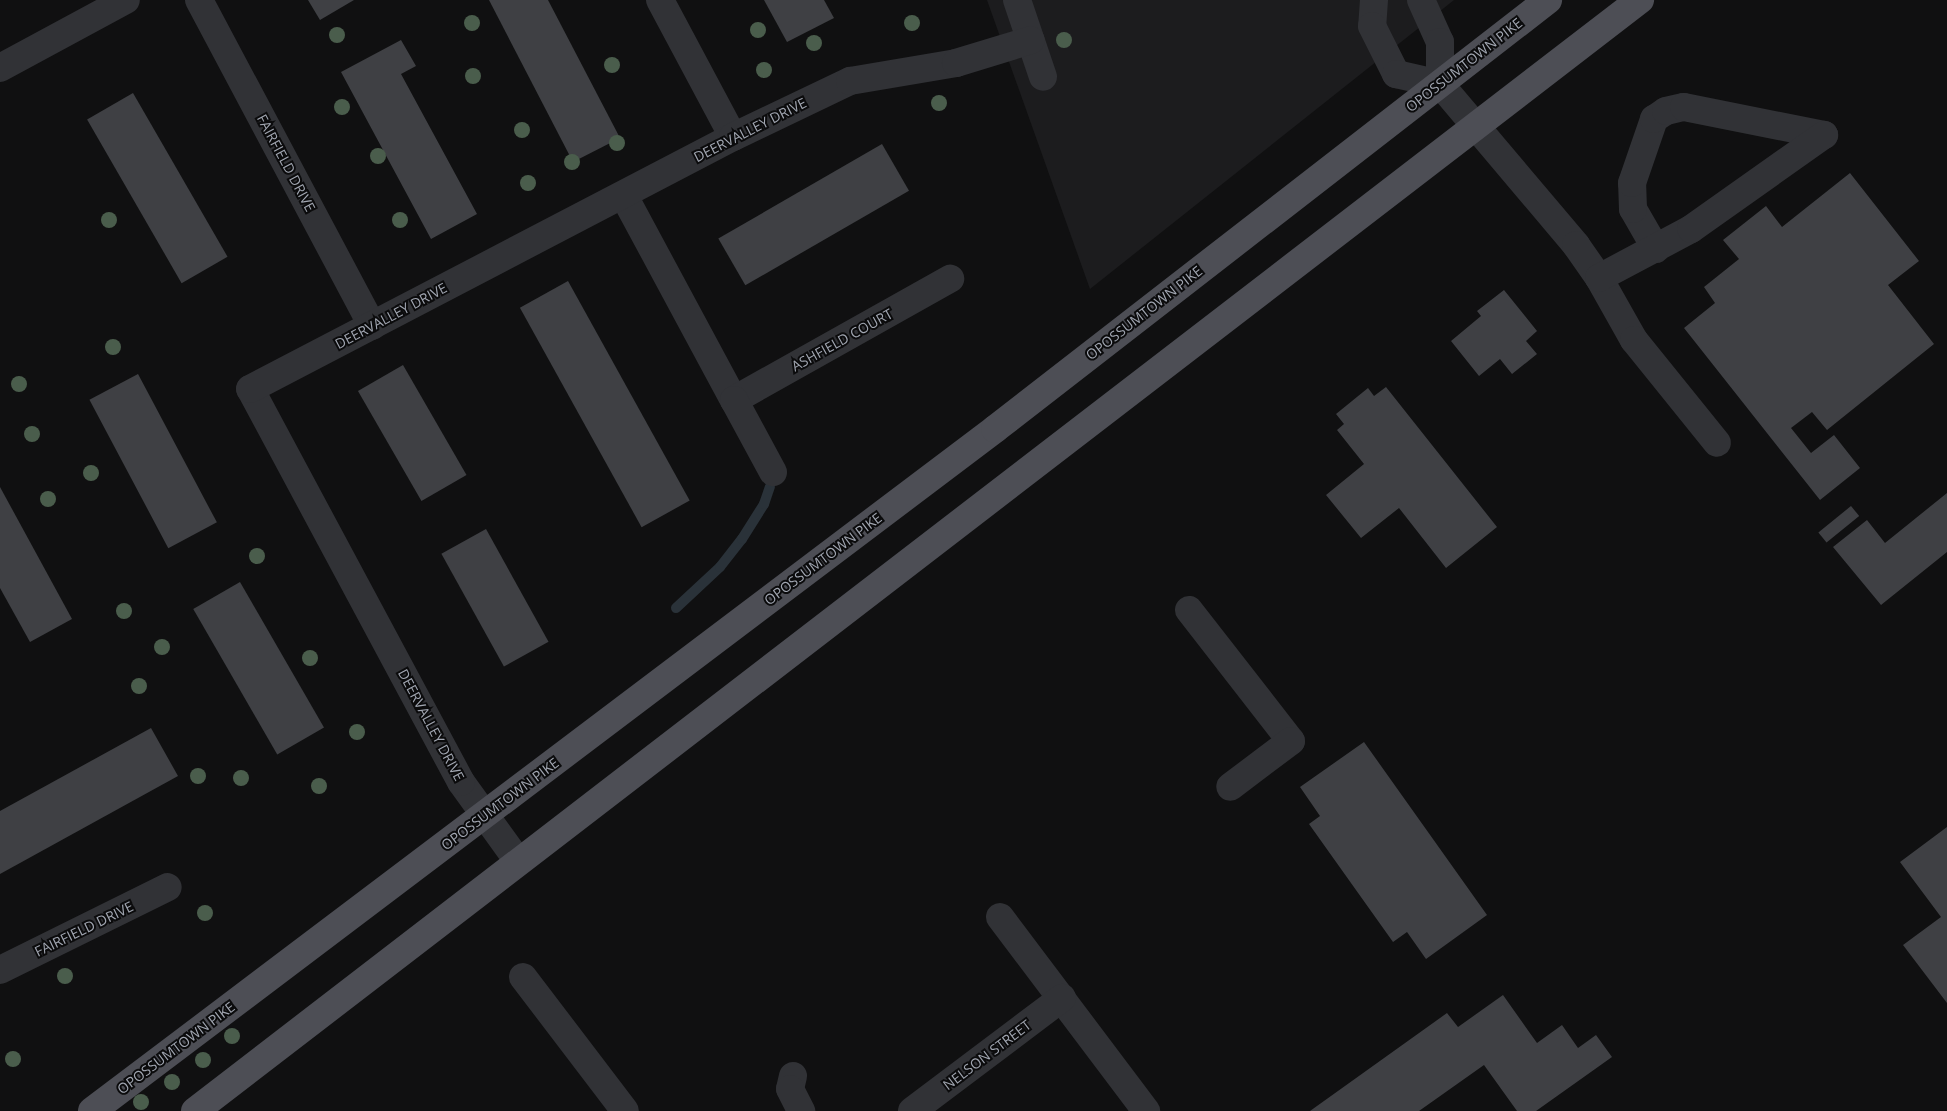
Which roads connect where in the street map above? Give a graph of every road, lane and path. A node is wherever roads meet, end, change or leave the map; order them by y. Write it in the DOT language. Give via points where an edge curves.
graph roads {
  1 [pos="126,0"];
  2 [pos="200,0"];
  3 [pos="660,0"];
  4 [pos="1017,0"];
  5 [pos="1374,0"];
  6 [pos="1421,0"];
  7 [pos="1548,0"];
  8 [pos="1640,0"];
  9 [pos="1031,40"];
  10 [pos="0,68"];
  11 [pos="1043,77"];
  12 [pos="1440,84"];
  13 [pos="1475,126"];
  14 [pos="733,137"];
  15 [pos="624,196"];
  16 [pos="1656,250"];
  17 [pos="1599,278"];
  18 [pos="950,279"];
  19 [pos="372,326"];
  20 [pos="734,400"];
  21 [pos="1717,443"];
  22 [pos="773,472"];
  23 [pos="1189,610"];
  24 [pos="1230,787"];
  25 [pos="484,817"];
  26 [pos="518,861"];
  27 [pos="168,888"];
  28 [pos="1000,917"];
  29 [pos="0,970"];
  30 [pos="523,978"];
  31 [pos="1062,998"];
  32 [pos="793,1076"];
  33 [pos="92,1111"];
  34 [pos="194,1111"];
  35 [pos="625,1111"];
  36 [pos="801,1111"];
  37 [pos="912,1111"];
  38 [pos="1146,1111"];
  1 -- 10 [label="street"];
  2 -- 19 [label="street, FAIRFIELD DRIVE"];
  3 -- 14 [label="street"];
  4 -- 9 [label="street"];
  5 -- 12 [label="street" via="1372,26 1396,74"];
  6 -- 12 [label="street" via="1440,42"];
  7 -- 12 [label="main road, OPOSSUMTOWN PIKE"];
  8 -- 13 [label="main road"];
  9 -- 11 [label="street"];
  9 -- 14 [label="street, DEERVALLEY DRIVE" via="956,63 850,81"];
  12 -- 13 [label="street"];
  12 -- 25 [label="main road, OPOSSUMTOWN PIKE" via="987,435"];
  13 -- 17 [label="street"];
  13 -- 26 [label="main road"];
  14 -- 15 [label="street, DEERVALLEY DRIVE"];
  15 -- 19 [label="street, DEERVALLEY DRIVE"];
  15 -- 20 [label="street"];
  16 -- 16 [label="street" via="1691,229 1824,135 1684,107 1666,111 1654,119 1632,183 1633,209"];
  16 -- 17 [label="street"];
  17 -- 21 [label="street" via="1634,340"];
  18 -- 20 [label="street, ASHFIELD COURT"];
  19 -- 25 [label="street, DEERVALLEY DRIVE" via="250,388 461,782"];
  20 -- 22 [label="street"];
  23 -- 24 [label="street" via="1291,741"];
  25 -- 26 [label="street, DEERVALLEY DRIVE"];
  25 -- 33 [label="main road, OPOSSUMTOWN PIKE"];
  26 -- 34 [label="main road"];
  27 -- 29 [label="street, FAIRFIELD DRIVE"];
  28 -- 31 [label="street"];
  30 -- 35 [label="street"];
  31 -- 37 [label="street, NELSON STREET"];
  31 -- 38 [label="street"];
  32 -- 36 [label="street" via="790,1089"];
}
